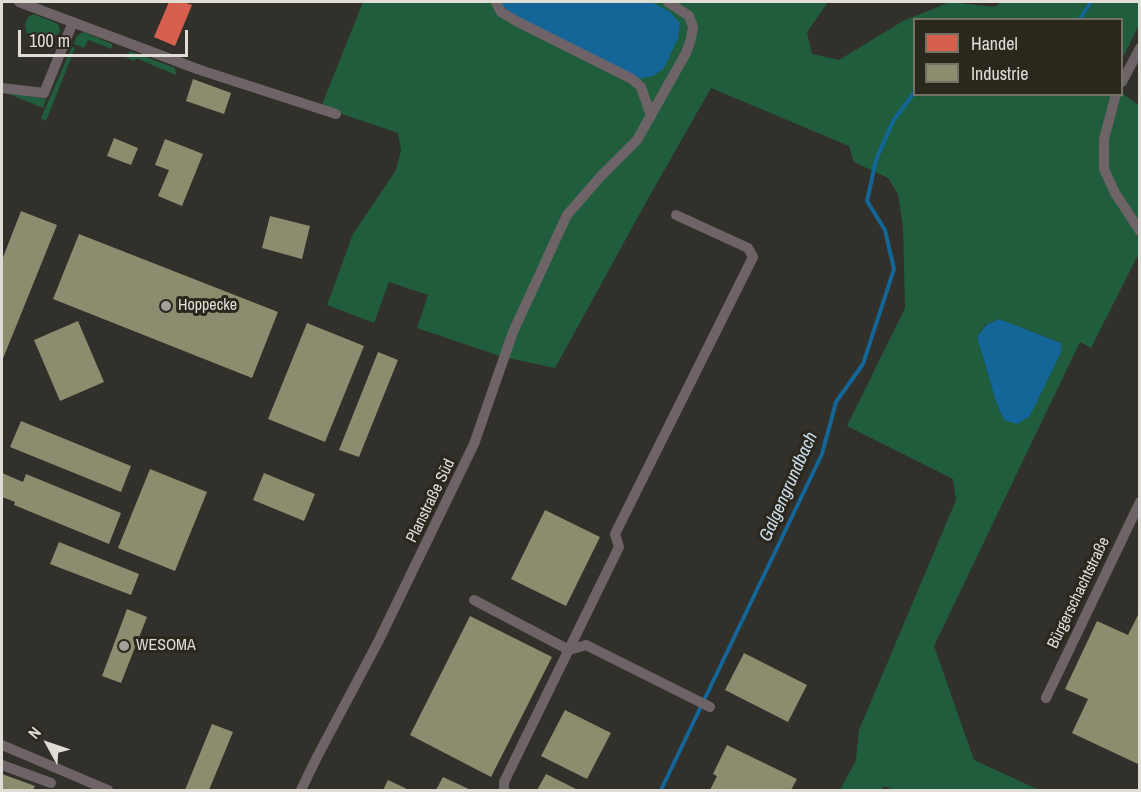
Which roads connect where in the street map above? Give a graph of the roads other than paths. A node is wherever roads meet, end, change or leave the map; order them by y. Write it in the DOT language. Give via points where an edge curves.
graph roads {
  1 [pos="19,2"];
  2 [pos="496,2"];
  3 [pos="668,2"];
  4 [pos="73,22"];
  5 [pos="1140,48"];
  6 [pos="1123,80"];
  7 [pos="2,88"];
  8 [pos="1115,96"];
  9 [pos="336,114"];
  10 [pos="651,116"];
  11 [pos="676,215"];
  12 [pos="1140,231"];
  13 [pos="1140,502"];
  14 [pos="474,600"];
  15 [pos="569,650"];
  16 [pos="1046,698"];
  17 [pos="710,707"];
  18 [pos="2,745"];
  19 [pos="2,765"];
  20 [pos="56,768"];
  21 [pos="54,787"];
  22 [pos="108,790"];
  23 [pos="302,790"];
  24 [pos="504,790"];
  1 -- 4 [label="street"];
  2 -- 10 [label="street" via="501,12 518,22 632,79 641,87"];
  3 -- 10 [label="street, Planstraße Süd" via="689,16 692,39"];
  4 -- 7 [label="street" via="44,93"];
  4 -- 9 [label="street" via="200,70"];
  5 -- 6 [label="street"];
  8 -- 12 [label="street" via="1104,139 1104,169"];
  10 -- 23 [label="street, Planstraße Süd" via="637,140 567,215 513,332 474,444"];
  11 -- 15 [label="street" via="748,249 753,257 615,534 619,547"];
  13 -- 16 [label="street, Bürgerschachtstraße"];
  14 -- 15 [label="street"];
  15 -- 17 [label="street" via="586,645"];
  15 -- 24 [label="street" via="504,782"];
  18 -- 20 [label="street"];
  19 -- 21 [label="street"];
  20 -- 21 [label="street"];
  20 -- 22 [label="street"];
}
